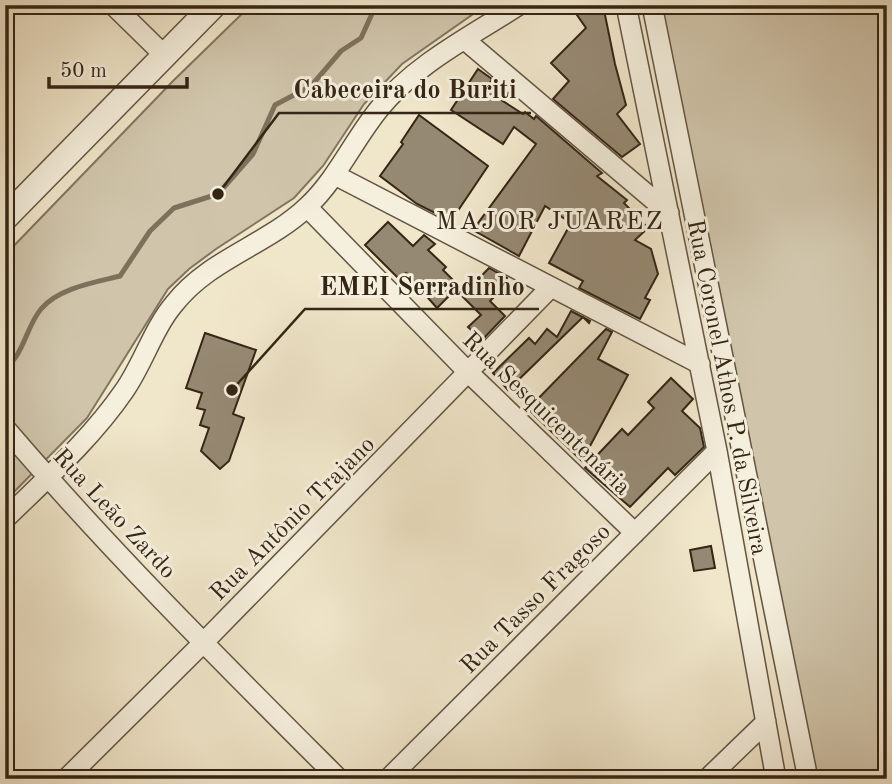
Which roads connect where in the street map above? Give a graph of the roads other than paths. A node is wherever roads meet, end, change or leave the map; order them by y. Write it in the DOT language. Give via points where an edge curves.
graph roads {
  1 [pos="113,5"];
  2 [pos="214,5"];
  3 [pos="519,5"];
  4 [pos="626,5"];
  5 [pos="652,5"];
  6 [pos="465,40"];
  7 [pos="164,55"];
  8 [pos="335,175"];
  9 [pos="307,207"];
  10 [pos="669,213"];
  11 [pos="5,218"];
  12 [pos="550,288"];
  13 [pos="700,364"];
  14 [pos="469,373"];
  15 [pos="5,428"];
  16 [pos="717,451"];
  17 [pos="47,478"];
  18 [pos="5,519"];
  19 [pos="635,533"];
  20 [pos="203,643"];
  21 [pos="766,722"];
  22 [pos="66,779"];
  23 [pos="340,779"];
  24 [pos="388,779"];
  25 [pos="707,779"];
  26 [pos="776,779"];
  27 [pos="808,779"];
  1 -- 7 [label="street"];
  2 -- 7 [label="street"];
  3 -- 6 [label="street"];
  4 -- 10 [label="street, Rua Coronel Athos P. da Silveira"];
  5 -- 27 [label="street"];
  6 -- 8 [label="street" via="407,79 378,110"];
  6 -- 10 [label="street"];
  7 -- 11 [label="street"];
  8 -- 9 [label="street"];
  8 -- 12 [label="street"];
  9 -- 14 [label="street, Rua Sesquicentenária"];
  9 -- 17 [label="street" via="184,292 102,422"];
  10 -- 13 [label="street, Rua Coronel Athos P. da Silveira"];
  12 -- 13 [label="street"];
  12 -- 14 [label="street, Rua Antônio Trajano"];
  13 -- 16 [label="street, Rua Coronel Athos P. da Silveira"];
  14 -- 19 [label="street, Rua Sesquicentenária"];
  14 -- 20 [label="street, Rua Antônio Trajano"];
  15 -- 17 [label="street, Rua Leão Zardo"];
  16 -- 19 [label="street, Rua Tasso Fragoso"];
  16 -- 21 [label="street, Rua Coronel Athos P. da Silveira"];
  17 -- 18 [label="street"];
  17 -- 20 [label="street, Rua Leão Zardo"];
  19 -- 24 [label="street, Rua Tasso Fragoso"];
  20 -- 22 [label="street, Rua Antônio Trajano"];
  20 -- 23 [label="street, Rua Leão Zardo"];
  21 -- 25 [label="street"];
  21 -- 26 [label="street, Rua Coronel Athos P. da Silveira"];
}
